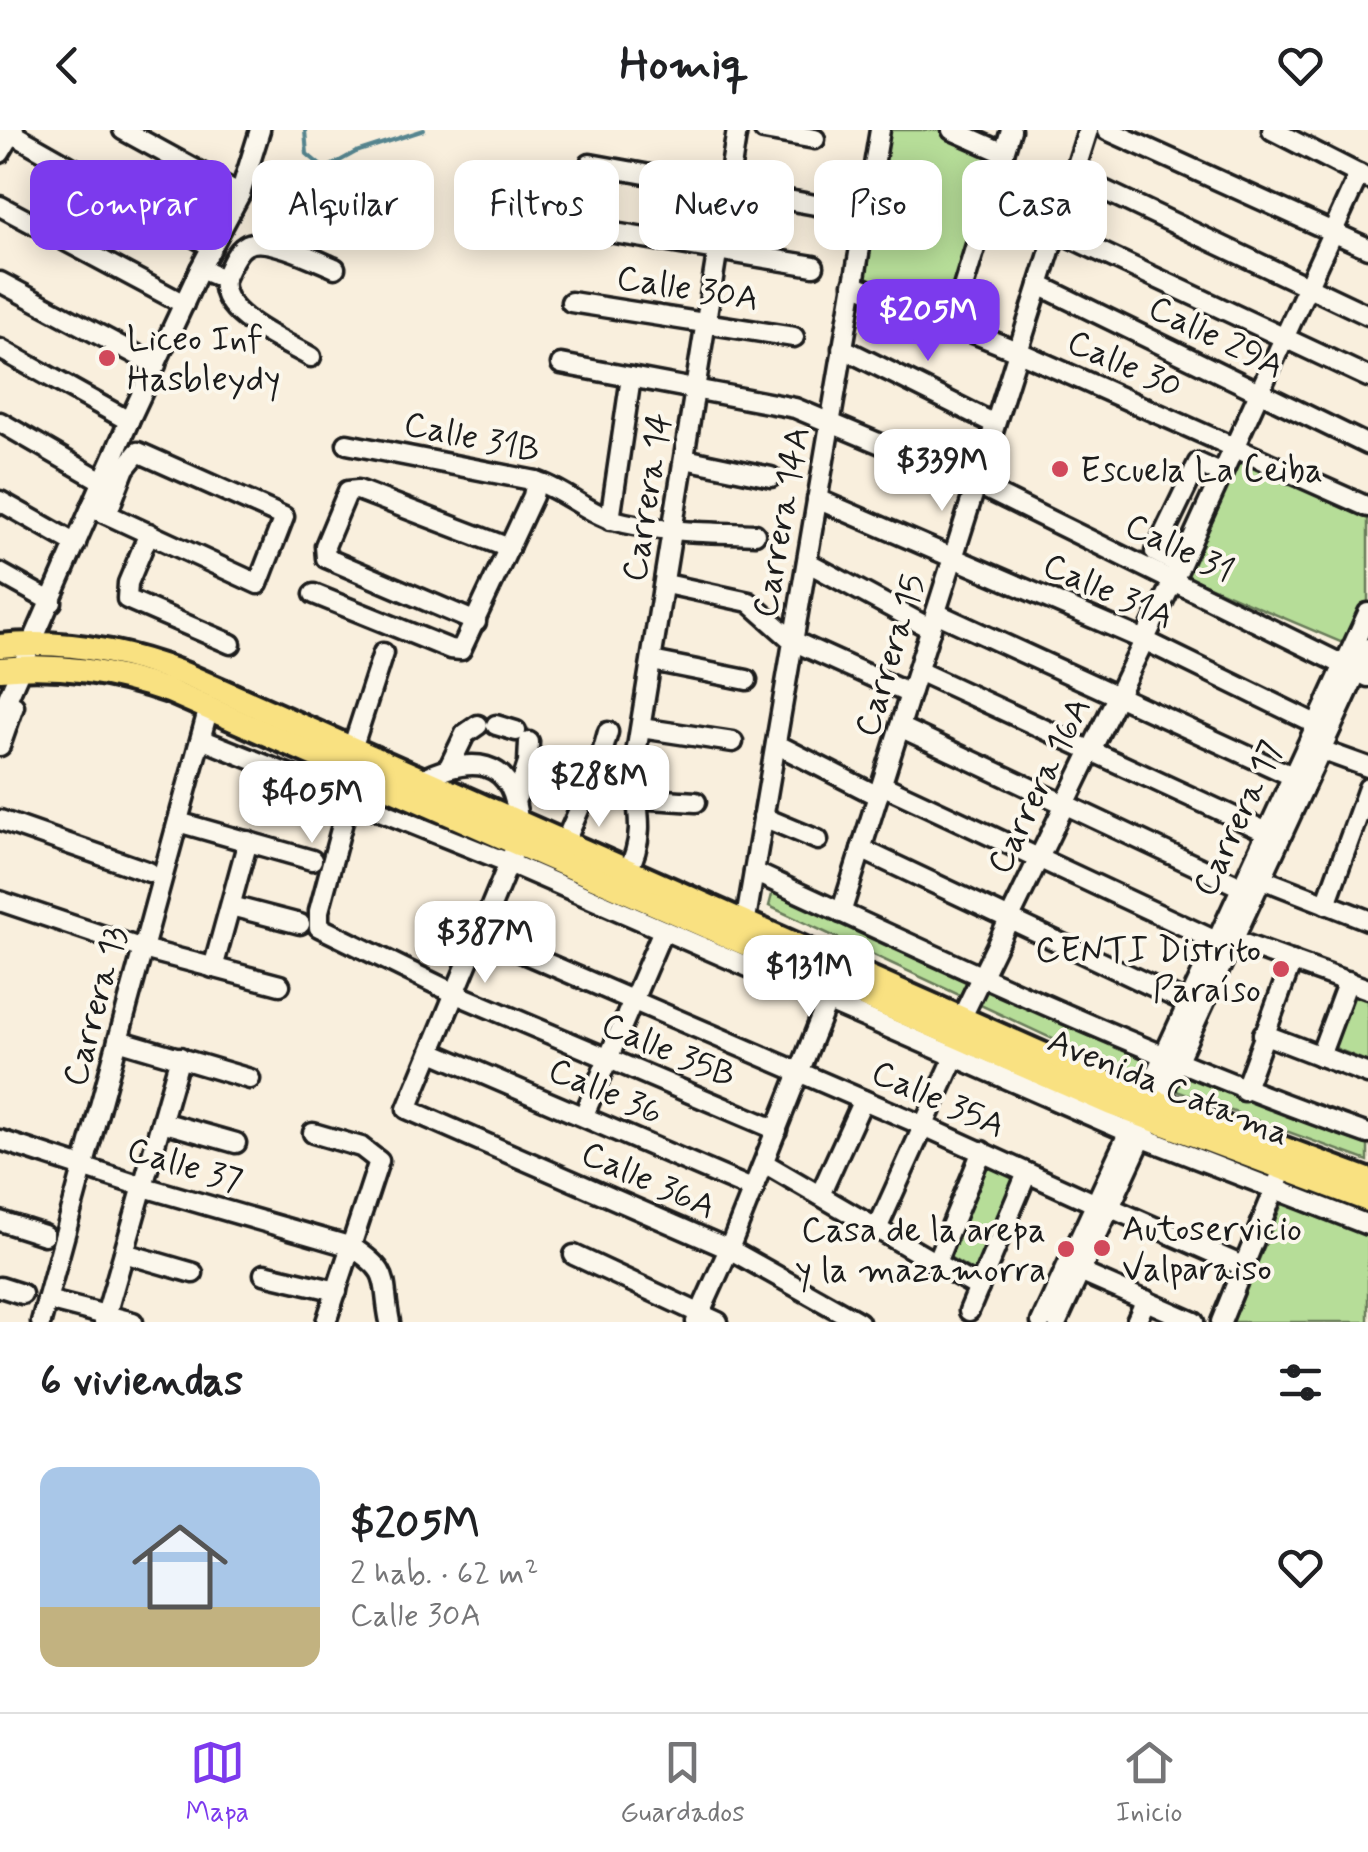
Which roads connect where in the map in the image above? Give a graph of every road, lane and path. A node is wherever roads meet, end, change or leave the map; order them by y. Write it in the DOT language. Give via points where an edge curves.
graph roads {
  1 [pos="123,130"];
  2 [pos="260,130"];
  3 [pos="737,130"];
  4 [pos="764,130"];
  5 [pos="880,130"];
  6 [pos="952,130"];
  7 [pos="1011,130"];
  8 [pos="1088,130"];
  9 [pos="1107,130"];
  10 [pos="1272,130"];
  11 [pos="11,131"];
  12 [pos="815,139"];
  13 [pos="0,153"];
  14 [pos="1004,153"];
  15 [pos="61,160"];
  16 [pos="732,160"];
  17 [pos="875,160"];
  18 [pos="1078,160"];
  19 [pos="1363,176"];
  20 [pos="1107,192"];
  21 [pos="240,194"];
  22 [pos="0,206"];
  23 [pos="232,209"];
  24 [pos="1334,231"];
  25 [pos="1368,248"];
  26 [pos="210,250"];
  27 [pos="718,250"];
  28 [pos="859,250"];
  29 [pos="1050,250"];
  30 [pos="1097,250"];
  31 [pos="814,266"];
  32 [pos="335,268"];
  33 [pos="200,270"];
  34 [pos="224,279"];
  35 [pos="0,282"];
  36 [pos="853,284"];
  37 [pos="1039,285"];
  38 [pos="1307,286"];
  39 [pos="571,302"];
  40 [pos="184,304"];
  41 [pos="1368,315"];
  42 [pos="706,322"];
  43 [pos="951,326"];
  44 [pos="1284,336"];
  45 [pos="794,337"];
  46 [pos="842,348"];
  47 [pos="0,349"];
  48 [pos="1017,351"];
  49 [pos="311,357"];
  50 [pos="560,364"];
  51 [pos="156,365"];
  52 [pos="1368,377"];
  53 [pos="632,378"];
  54 [pos="696,388"];
  55 [pos="1257,392"];
  56 [pos="129,421"];
  57 [pos="0,422"];
  58 [pos="993,423"];
  59 [pos="830,425"];
  60 [pos="347,444"];
  61 [pos="1368,444"];
  62 [pos="1235,447"];
  63 [pos="685,460"];
  64 [pos="1222,474"];
  65 [pos="771,477"];
  66 [pos="536,481"];
  67 [pos="102,482"];
  68 [pos="976,484"];
  69 [pos="817,500"];
  70 [pos="0,501"];
  71 [pos="1368,507"];
  72 [pos="99,510"];
  73 [pos="610,520"];
  74 [pos="674,530"];
  75 [pos="149,534"];
  76 [pos="755,534"];
  77 [pos="76,544"];
  78 [pos="509,548"];
  79 [pos="954,557"];
  80 [pos="807,562"];
  81 [pos="1177,572"];
  82 [pos="0,573"];
  83 [pos="666,584"];
  84 [pos="314,594"];
  85 [pos="52,602"];
  86 [pos="1368,613"];
  87 [pos="933,621"];
  88 [pos="476,622"];
  89 [pos="1144,640"];
  90 [pos="793,641"];
  91 [pos="34,642"];
  92 [pos="231,644"];
  93 [pos="0,646"];
  94 [pos="1368,648"];
  95 [pos="383,653"];
  96 [pos="652,660"];
  97 [pos="12,668"];
  98 [pos="918,670"];
  99 [pos="1356,671"];
  100 [pos="747,680"];
  101 [pos="910,694"];
  102 [pos="1117,696"];
  103 [pos="209,707"];
  104 [pos="0,716"];
  105 [pos="1316,724"];
  106 [pos="900,727"];
  107 [pos="641,728"];
  108 [pos="608,732"];
  109 [pos="201,739"];
  110 [pos="734,742"];
  111 [pos="776,744"];
  112 [pos="0,746"];
  113 [pos="352,749"];
  114 [pos="1091,750"];
  115 [pos="1320,750"];
  116 [pos="448,766"];
  117 [pos="1368,767"];
  118 [pos="356,773"];
  119 [pos="1292,776"];
  120 [pos="420,780"];
  121 [pos="1368,788"];
  122 [pos="880,791"];
  123 [pos="516,796"];
  124 [pos="350,798"];
  125 [pos="636,798"];
  126 [pos="696,802"];
  127 [pos="1066,802"];
  128 [pos="763,817"];
  129 [pos="0,820"];
  130 [pos="178,822"];
  131 [pos="1266,832"];
  132 [pos="818,840"];
  133 [pos="248,841"];
  134 [pos="514,843"];
  135 [pos="564,844"];
  136 [pos="1348,844"];
  137 [pos="862,849"];
  138 [pos="1368,852"];
  139 [pos="1039,858"];
  140 [pos="312,860"];
  141 [pos="150,872"];
  142 [pos="627,872"];
  143 [pos="754,872"];
  144 [pos="1250,879"];
  145 [pos="0,901"];
  146 [pos="1326,904"];
  147 [pos="231,906"];
  148 [pos="842,913"];
  149 [pos="1009,918"];
  150 [pos="1368,920"];
  151 [pos="745,924"];
  152 [pos="310,926"];
  153 [pos="663,930"];
  154 [pos="480,934"];
  155 [pos="1224,940"];
  156 [pos="143,950"];
  157 [pos="1292,961"];
  158 [pos="213,968"];
  159 [pos="981,977"];
  160 [pos="1348,982"];
  161 [pos="280,984"];
  162 [pos="1368,988"];
  163 [pos="456,994"];
  164 [pos="635,1000"];
  165 [pos="827,1002"];
  166 [pos="1188,1003"];
  167 [pos="1263,1034"];
  168 [pos="959,1038"];
  169 [pos="118,1040"];
  170 [pos="432,1052"];
  171 [pos="180,1056"];
  172 [pos="1320,1056"];
  173 [pos="610,1059"];
  174 [pos="1170,1059"];
  175 [pos="798,1072"];
  176 [pos="1368,1074"];
  177 [pos="250,1079"];
  178 [pos="1244,1091"];
  179 [pos="863,1100"];
  180 [pos="584,1115"];
  181 [pos="1143,1117"];
  182 [pos="162,1122"];
  183 [pos="924,1126"];
  184 [pos="776,1130"];
  185 [pos="313,1133"];
  186 [pos="1368,1134"];
  187 [pos="0,1140"];
  188 [pos="236,1142"];
  189 [pos="982,1151"];
  190 [pos="764,1164"];
  191 [pos="79,1165"];
  192 [pos="1027,1172"];
  193 [pos="1279,1180"];
  194 [pos="1368,1180"];
  195 [pos="144,1187"];
  196 [pos="754,1190"];
  197 [pos="820,1195"];
  198 [pos="1368,1200"];
  199 [pos="1102,1206"];
  200 [pos="0,1221"];
  201 [pos="1368,1225"];
  202 [pos="877,1229"];
  203 [pos="44,1236"];
  204 [pos="352,1247"];
  205 [pos="729,1250"];
  206 [pos="124,1252"];
  207 [pos="574,1255"];
  208 [pos="935,1265"];
  209 [pos="1245,1267"];
  210 [pos="1080,1272"];
  211 [pos="193,1273"];
  212 [pos="264,1274"];
  213 [pos="0,1287"];
  214 [pos="978,1288"];
  215 [pos="336,1291"];
  216 [pos="22,1294"];
  217 [pos="47,1300"];
  218 [pos="1146,1300"];
  219 [pos="969,1310"];
  220 [pos="698,1317"];
  221 [pos="105,1319"];
  222 [pos="30,1322"];
  223 [pos="41,1322"];
  224 [pos="133,1322"];
  225 [pos="326,1322"];
  226 [pos="390,1322"];
  227 [pos="718,1322"];
  228 [pos="859,1322"];
  229 [pos="1041,1322"];
  230 [pos="1057,1322"];
  231 [pos="1136,1322"];
  232 [pos="1194,1322"];
  233 [pos="1221,1322"];
  1 -- 21 [label="street"];
  2 -- 21 [label="street"];
  3 -- 16 [label="street, Carrera 14"];
  4 -- 12 [label="street"];
  5 -- 17 [label="street, Carrera 14A"];
  6 -- 14 [label="street"];
  7 -- 14 [label="street"];
  8 -- 18 [label="street, Carrera 15"];
  9 -- 24 [label="street"];
  10 -- 19 [label="street"];
  11 -- 13 [label="street"];
  11 -- 15 [label="street"];
  14 -- 43 [label="street"];
  19 -- 24 [label="street, Carrera 16A"];
  20 -- 38 [label="street"];
  21 -- 23 [label="street"];
  22 -- 40 [label="street"];
  24 -- 25 [label="street"];
  24 -- 38 [label="street, Carrera 16A"];
  26 -- 33 [label="street"];
  27 -- 31 [label="street"];
  27 -- 42 [label="street, Carrera 14"];
  28 -- 36 [label="street, Carrera 14A"];
  29 -- 37 [label="street, Carrera 15"];
  30 -- 44 [label="street"];
  32 -- 34 [label="street" via="254,242 243,246"];
  33 -- 34 [label="street"];
  33 -- 40 [label="street"];
  34 -- 49 [label="street" via="229,304 243,318"];
  35 -- 51 [label="street"];
  36 -- 43 [label="street, Calle 30"];
  36 -- 46 [label="street, Carrera 14A"];
  37 -- 48 [label="street, Carrera 15"];
  37 -- 55 [label="street, Calle 29A"];
  38 -- 41 [label="street"];
  38 -- 44 [label="street, Carrera 16A"];
  39 -- 42 [label="street, Calle 30A"];
  40 -- 51 [label="street"];
  42 -- 45 [label="street, Calle 30A"];
  42 -- 54 [label="street, Carrera 14"];
  43 -- 48 [label="street, Calle 30"];
  44 -- 52 [label="street"];
  44 -- 55 [label="street, Carrera 16A"];
  46 -- 58 [label="street"];
  46 -- 59 [label="street, Carrera 14A"];
  47 -- 56 [label="street"];
  48 -- 58 [label="street, Carrera 15"];
  48 -- 62 [label="street, Calle 30"];
  50 -- 53 [label="street, Calle 31"];
  51 -- 56 [label="street"];
  53 -- 54 [label="street, Calle 31"];
  53 -- 73 [label="street"];
  54 -- 59 [label="street, Calle 31" via="795,408"];
  54 -- 63 [label="street, Carrera 14"];
  55 -- 61 [label="street, Calle 29A"];
  55 -- 62 [label="street, Carrera 16A"];
  56 -- 67 [label="street"];
  57 -- 67 [label="street"];
  58 -- 68 [label="street, Carrera 15"];
  59 -- 68 [label="street, Calle 31"];
  59 -- 69 [label="street, Carrera 14A"];
  60 -- 66 [label="street, Calle 31B"];
  62 -- 64 [label="street, Carrera 16A"];
  62 -- 71 [label="street, Calle 30"];
  63 -- 65 [label="street"];
  63 -- 74 [label="street, Carrera 14"];
  64 -- 81 [label="street, Carrera 16A"];
  64 -- 81 [label="street" via="1198,463 1155,552"];
  66 -- 73 [label="street, Calle 31B"];
  66 -- 78 [label="street"];
  67 -- 72 [label="street"];
  68 -- 79 [label="street, Carrera 15"];
  68 -- 81 [label="street, Calle 31"];
  69 -- 79 [label="street, Calle 31A"];
  69 -- 80 [label="street, Carrera 14A"];
  70 -- 77 [label="street"];
  72 -- 75 [label="street"];
  72 -- 75 [label="street" via="138,452 284,517 258,584"];
  72 -- 77 [label="street"];
  73 -- 74 [label="street, Calle 31B"];
  74 -- 76 [label="street, Calle 31B"];
  74 -- 83 [label="street, Carrera 14"];
  75 -- 92 [label="street" via="127,599"];
  77 -- 85 [label="street"];
  78 -- 88 [label="street"];
  78 -- 88 [label="street" via="348,490 326,558"];
  79 -- 87 [label="street, Carrera 15"];
  79 -- 89 [label="street, Calle 31A"];
  80 -- 87 [label="street"];
  80 -- 90 [label="street, Carrera 14A"];
  81 -- 89 [label="street, Carrera 16A"];
  81 -- 99 [label="street, Calle 31"];
  82 -- 85 [label="street"];
  83 -- 90 [label="street" via="749,602"];
  83 -- 96 [label="street, Carrera 14"];
  84 -- 88 [label="street" via="456,651"];
  85 -- 91 [label="street"];
  86 -- 99 [label="street, Carrera 17"];
  87 -- 98 [label="street, Carrera 15"];
  87 -- 102 [label="street"];
  89 -- 102 [label="street, Carrera 16A"];
  89 -- 105 [label="street, Calle 31A"];
  90 -- 101 [label="street"];
  90 -- 111 [label="street, Carrera 14A"];
  91 -- 93 [label="main road, Avenida Catama"];
  91 -- 97 [label="street"];
  91 -- 113 [label="main road, Avenida Catama" via="162,665"];
  94 -- 99 [label="street, Carrera 17"];
  95 -- 113 [label="street"];
  96 -- 100 [label="street"];
  96 -- 107 [label="street, Carrera 14"];
  97 -- 103 [label="main road, Avenida Catama" via="116,675"];
  97 -- 104 [label="street"];
  97 -- 112 [label="street" via="19,691"];
  98 -- 101 [label="street, Carrera 15"];
  98 -- 114 [label="street"];
  99 -- 105 [label="street, Carrera 17"];
  99 -- 115 [label="street, Carrera 17"];
  101 -- 106 [label="street, Carrera 15"];
  102 -- 114 [label="street, Carrera 16A"];
  102 -- 119 [label="street"];
  103 -- 109 [label="street, Carrera 13"];
  103 -- 118 [label="main road, Avenida Catama"];
  105 -- 119 [label="street, Carrera 17"];
  106 -- 122 [label="street, Carrera 15"];
  106 -- 127 [label="street"];
  107 -- 110 [label="street"];
  107 -- 125 [label="street, Carrera 14"];
  108 -- 135 [label="street"];
  109 -- 124 [label="street"];
  109 -- 130 [label="street, Carrera 13"];
  111 -- 122 [label="street"];
  111 -- 128 [label="street, Carrera 14A"];
  113 -- 120 [label="main road, Avenida Catama"];
  114 -- 127 [label="street, Carrera 16A"];
  114 -- 131 [label="street"];
  115 -- 117 [label="street"];
  115 -- 144 [label="street, Carrera 17"];
  116 -- 120 [label="street"];
  116 -- 123 [label="street" via="490,770"];
  116 -- 123 [label="street" via="465,734 487,725 522,736 528,763"];
  118 -- 124 [label="street"];
  118 -- 134 [label="main road, Avenida Catama"];
  119 -- 131 [label="street, Carrera 17"];
  120 -- 134 [label="main road, Avenida Catama"];
  121 -- 136 [label="street"];
  122 -- 137 [label="street, Carrera 15"];
  122 -- 139 [label="street"];
  123 -- 134 [label="street"];
  124 -- 134 [label="street"];
  124 -- 152 [label="street"];
  125 -- 126 [label="street"];
  125 -- 142 [label="street, Carrera 14" via="638,850"];
  127 -- 139 [label="street, Carrera 16A"];
  127 -- 144 [label="street"];
  128 -- 132 [label="street"];
  128 -- 143 [label="street, Carrera 14A"];
  129 -- 141 [label="street"];
  130 -- 133 [label="street"];
  130 -- 156 [label="street, Carrera 13"];
  131 -- 144 [label="street, Carrera 17"];
  133 -- 140 [label="street"];
  133 -- 147 [label="street"];
  134 -- 135 [label="main road, Avenida Catama"];
  134 -- 153 [label="street"];
  134 -- 154 [label="street"];
  134 -- 168 [label="main road, Avenida Catama"];
  135 -- 142 [label="main road, Avenida Catama"];
  136 -- 138 [label="street"];
  136 -- 146 [label="street"];
  137 -- 148 [label="street, Carrera 15"];
  137 -- 149 [label="street"];
  139 -- 149 [label="street, Carrera 16A"];
  139 -- 155 [label="street"];
  142 -- 151 [label="main road, Avenida Catama"];
  143 -- 148 [label="street"];
  143 -- 151 [label="street, Carrera 14A"];
  144 -- 146 [label="street"];
  144 -- 155 [label="street, Carrera 17"];
  145 -- 156 [label="street"];
  146 -- 150 [label="street"];
  147 -- 152 [label="street, Calle 35B"];
  147 -- 158 [label="street"];
  148 -- 159 [label="street"];
  149 -- 159 [label="street, Carrera 16A"];
  149 -- 166 [label="street"];
  151 -- 168 [label="main road, Avenida Catama"];
  152 -- 163 [label="street, Calle 35B"];
  153 -- 164 [label="street"];
  153 -- 165 [label="street"];
  154 -- 163 [label="street"];
  154 -- 164 [label="street, Calle 35A"];
  155 -- 157 [label="street"];
  155 -- 166 [label="street, Carrera 17"];
  155 -- 174 [label="street, Carrera 17"];
  156 -- 158 [label="street"];
  156 -- 169 [label="street, Carrera 13"];
  157 -- 160 [label="street"];
  157 -- 167 [label="street"];
  158 -- 161 [label="street"];
  159 -- 168 [label="street, Carrera 16A"];
  159 -- 174 [label="street"];
  160 -- 162 [label="street"];
  160 -- 172 [label="street"];
  163 -- 170 [label="street"];
  163 -- 173 [label="street, Calle 35B"];
  164 -- 173 [label="street"];
  164 -- 175 [label="street, Calle 35A"];
  165 -- 168 [label="street"];
  165 -- 175 [label="street"];
  166 -- 174 [label="street, Carrera 17"];
  167 -- 172 [label="street"];
  167 -- 178 [label="street"];
  168 -- 181 [label="main road, Avenida Catama"];
  168 -- 181 [label="street"];
  168 -- 183 [label="street, Carrera 16A"];
  169 -- 171 [label="street"];
  169 -- 191 [label="street, Carrera 13"];
  170 -- 180 [label="street, Calle 36"];
  170 -- 205 [label="street, Calle 36A" via="408,1109"];
  171 -- 177 [label="street"];
  171 -- 182 [label="street"];
  172 -- 176 [label="street"];
  173 -- 180 [label="street"];
  173 -- 184 [label="street, Calle 35B"];
  174 -- 178 [label="street"];
  174 -- 181 [label="street, Carrera 17"];
  175 -- 179 [label="street, Calle 35A"];
  175 -- 184 [label="street"];
  178 -- 186 [label="street"];
  179 -- 183 [label="street, Calle 35A"];
  179 -- 197 [label="street"];
  180 -- 196 [label="street, Calle 36"];
  181 -- 193 [label="main road, Avenida Catama"];
  181 -- 194 [label="main road, Avenida Catama"];
  181 -- 199 [label="street, Carrera 17"];
  182 -- 188 [label="street"];
  182 -- 195 [label="street"];
  183 -- 189 [label="street, Calle 35A"];
  183 -- 202 [label="street, Carrera 16A"];
  184 -- 190 [label="street"];
  185 -- 204 [label="street" via="380,1160"];
  187 -- 191 [label="street, Calle 37"];
  189 -- 192 [label="street, Calle 35A"];
  189 -- 208 [label="street"];
  190 -- 196 [label="street"];
  190 -- 197 [label="street"];
  191 -- 195 [label="street, Calle 37"];
  191 -- 217 [label="street, Carrera 13"];
  191 -- 222 [label="street, Carrera 13"];
  192 -- 199 [label="street, Calle 35A"];
  192 -- 214 [label="street"];
  193 -- 198 [label="main road, Avenida Catama"];
  193 -- 201 [label="street"];
  193 -- 209 [label="street"];
  195 -- 204 [label="street, Calle 37"];
  195 -- 206 [label="street"];
  196 -- 205 [label="street"];
  197 -- 202 [label="street"];
  199 -- 209 [label="street, Calle 35A"];
  199 -- 210 [label="street, Carrera 17"];
  199 -- 229 [label="street, Carrera 17"];
  200 -- 203 [label="street"];
  202 -- 208 [label="street"];
  204 -- 215 [label="street"];
  204 -- 226 [label="street" via="386,1282"];
  205 -- 220 [label="street"];
  205 -- 228 [label="street, Calle 36A"];
  206 -- 211 [label="street"];
  206 -- 221 [label="street"];
  207 -- 220 [label="street"];
  208 -- 214 [label="street"];
  209 -- 233 [label="street"];
  210 -- 218 [label="street"];
  210 -- 230 [label="street, Carrera 17"];
  212 -- 215 [label="street"];
  213 -- 216 [label="street"];
  214 -- 219 [label="street"];
  215 -- 225 [label="street"];
  217 -- 221 [label="street"];
  217 -- 223 [label="street, Carrera 13"];
  218 -- 231 [label="street"];
  218 -- 232 [label="street"];
  220 -- 227 [label="street"];
  221 -- 224 [label="street"];
}
